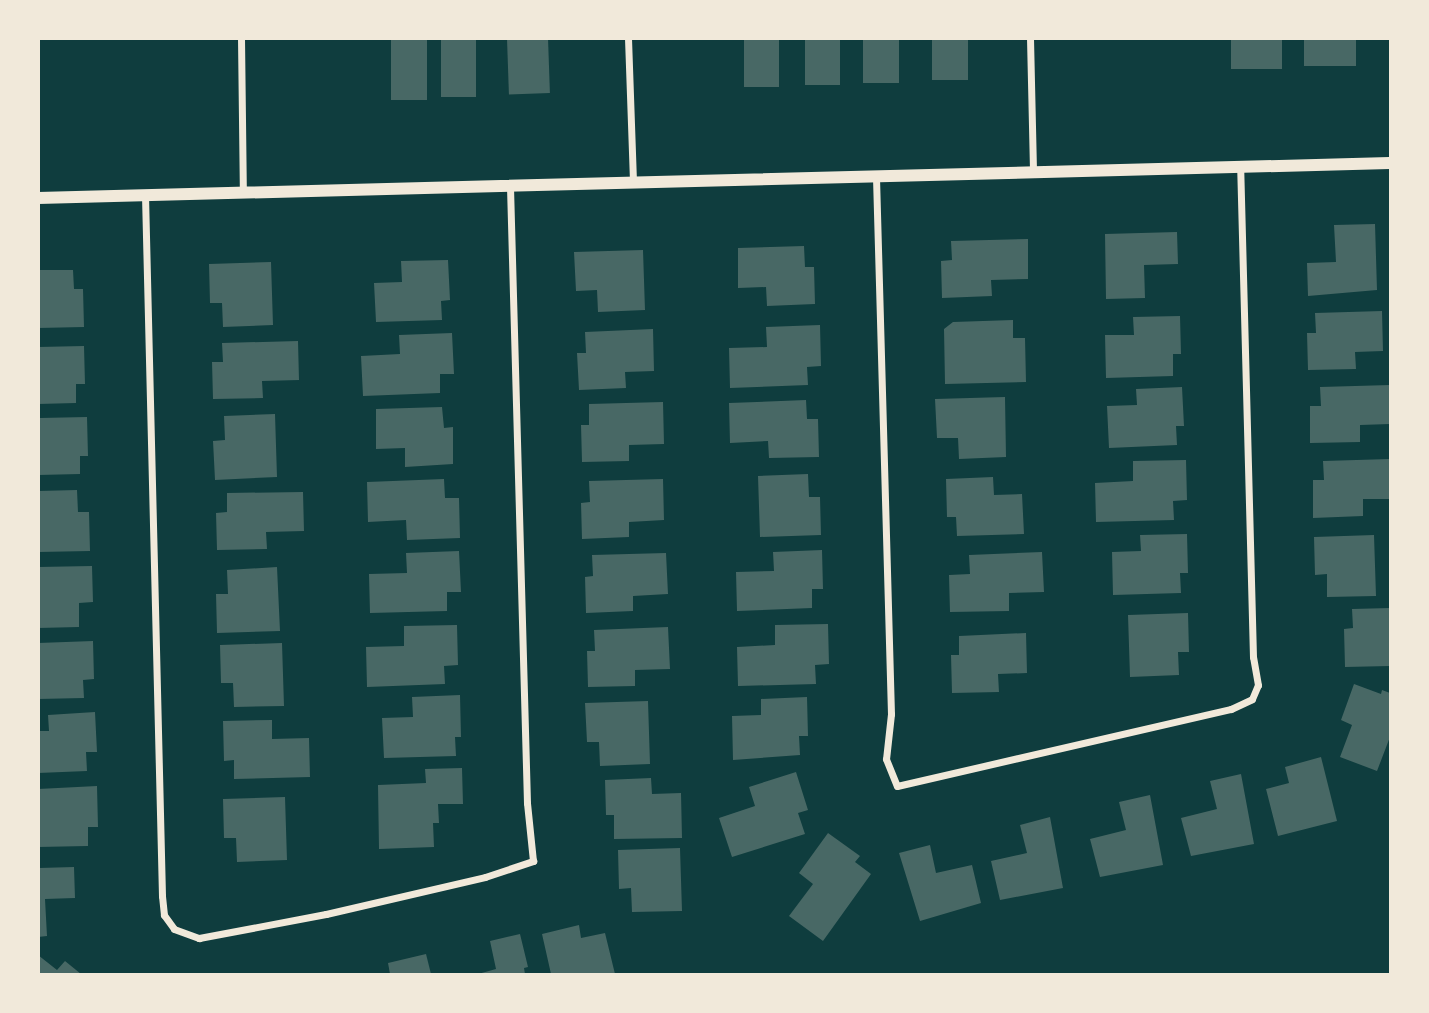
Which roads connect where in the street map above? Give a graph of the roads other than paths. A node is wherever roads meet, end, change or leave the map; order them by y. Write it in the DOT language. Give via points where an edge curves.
graph roads {
  1 [pos="241,38"];
  2 [pos="628,38"];
  3 [pos="1030,38"];
  4 [pos="1391,163"];
  5 [pos="1240,167"];
  6 [pos="1033,173"];
  7 [pos="876,177"];
  8 [pos="633,183"];
  9 [pos="510,186"];
  10 [pos="243,192"];
  11 [pos="145,195"];
  12 [pos="38,198"];
  1 -- 10 [label="street"];
  2 -- 8 [label="street"];
  3 -- 6 [label="street"];
  4 -- 5 [label="street"];
  5 -- 6 [label="street"];
  5 -- 7 [label="street" via="1253,657 1258,685 1252,699 1231,709 897,786 886,759 891,714"];
  6 -- 7 [label="street"];
  7 -- 8 [label="street"];
  8 -- 9 [label="street"];
  9 -- 10 [label="street"];
  9 -- 11 [label="street" via="527,803 533,860 485,877 199,938 174,929 164,915"];
  10 -- 11 [label="street"];
  11 -- 12 [label="street"];
}
